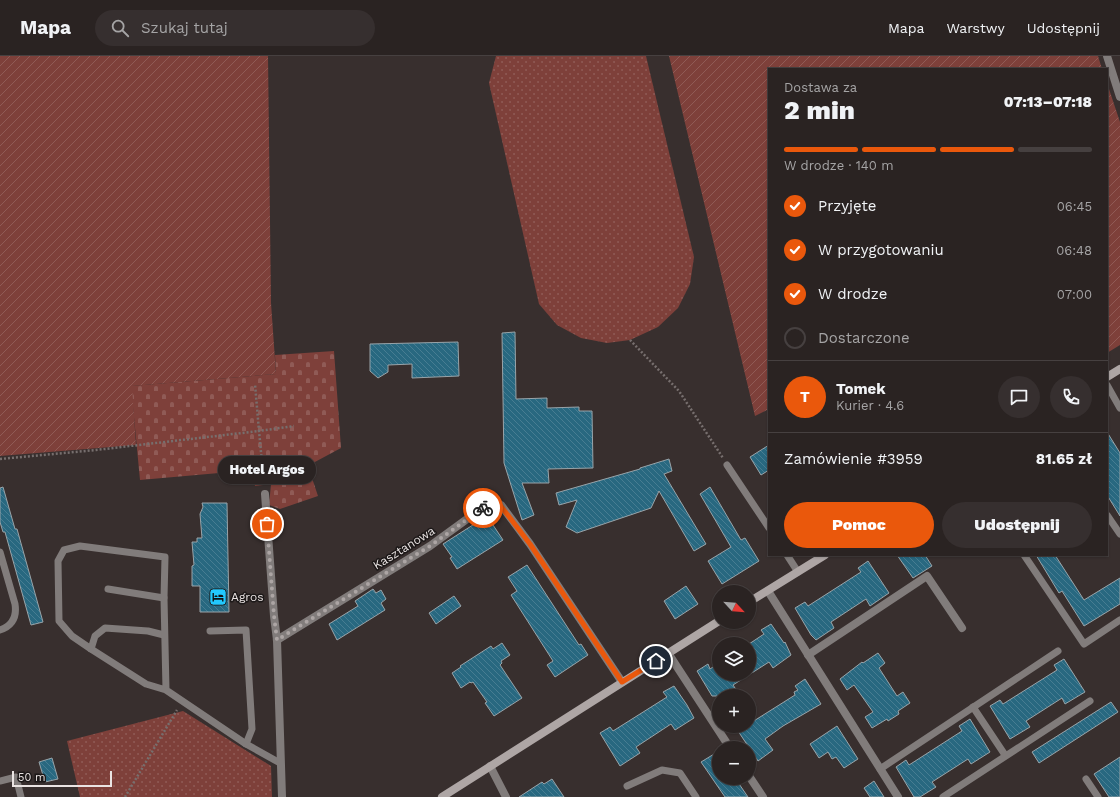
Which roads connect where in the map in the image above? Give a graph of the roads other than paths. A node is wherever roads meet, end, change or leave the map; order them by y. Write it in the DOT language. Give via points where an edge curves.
graph roads {
  1 [pos="1107,56"];
  2 [pos="1120,97"];
  3 [pos="1120,369"];
  4 [pos="1108,376"];
  5 [pos="1108,387"];
  6 [pos="1120,408"];
  7 [pos="727,465"];
  8 [pos="265,494"];
  9 [pos="1108,516"];
  10 [pos="768,526"];
  11 [pos="1120,534"];
  12 [pos="0,552"];
  13 [pos="788,556"];
  14 [pos="823,556"];
  15 [pos="1025,556"];
  16 [pos="798,572"];
  17 [pos="108,589"];
  18 [pos="768,591"];
  19 [pos="164,598"];
  20 [pos="756,598"];
  21 [pos="1120,620"];
  22 [pos="712,626"];
  23 [pos="962,628"];
  24 [pos="0,630"];
  25 [pos="210,631"];
  26 [pos="164,635"];
  27 [pos="277,640"];
  28 [pos="91,649"];
  29 [pos="1058,651"];
  30 [pos="668,654"];
  31 [pos="808,655"];
  32 [pos="622,682"];
  33 [pos="166,690"];
  34 [pos="1090,701"];
  35 [pos="973,707"];
  36 [pos="725,741"];
  37 [pos="246,744"];
  38 [pos="1005,755"];
  39 [pos="280,763"];
  40 [pos="490,766"];
  41 [pos="880,769"];
  42 [pos="1086,779"];
  43 [pos="0,781"];
  44 [pos="755,785"];
  45 [pos="627,786"];
  46 [pos="21,797"];
  47 [pos="282,797"];
  48 [pos="442,797"];
  49 [pos="506,797"];
  50 [pos="696,797"];
  51 [pos="763,797"];
  52 [pos="898,797"];
  53 [pos="943,797"];
  54 [pos="1098,797"];
  1 -- 2 [label="street"];
  3 -- 4 [label="main road"];
  5 -- 6 [label="lane"];
  7 -- 10 [label="lane"];
  8 -- 27 [label="street"];
  9 -- 11 [label="lane"];
  12 -- 24 [label="lane" via="16,604 15,618 11,624"];
  13 -- 16 [label="lane"];
  14 -- 16 [label="main road"];
  15 -- 21 [label="lane" via="1084,644"];
  16 -- 18 [label="main road"];
  17 -- 19 [label="lane"];
  18 -- 20 [label="main road"];
  18 -- 31 [label="street"];
  19 -- 26 [label="lane"];
  19 -- 28 [label="lane" via="165,557 80,546 64,550 58,561 59,621 72,636"];
  22 -- 30 [label="main road"];
  23 -- 31 [label="street" via="927,576"];
  25 -- 37 [label="lane" via="246,630 252,729"];
  26 -- 28 [label="lane" via="148,631 105,628 95,636"];
  26 -- 33 [label="lane"];
  27 -- 32 [label="street, Kasztanowa" via="430,546 489,503 495,503 500,505 530,544"];
  27 -- 39 [label="street"];
  28 -- 33 [label="lane" via="146,684"];
  29 -- 35 [label="lane"];
  30 -- 32 [label="main road"];
  30 -- 36 [label="street"];
  31 -- 41 [label="street"];
  32 -- 40 [label="main road"];
  33 -- 37 [label="lane"];
  34 -- 38 [label="lane"];
  35 -- 38 [label="lane"];
  35 -- 41 [label="lane"];
  37 -- 39 [label="lane"];
  38 -- 53 [label="lane"];
  39 -- 47 [label="street"];
  40 -- 48 [label="main road"];
  40 -- 49 [label="street"];
  41 -- 52 [label="street"];
  42 -- 54 [label="lane"];
  43 -- 46 [label="lane" via="16,777"];
  44 -- 51 [label="street"];
  45 -- 50 [label="lane" via="662,770 680,773"];
}
